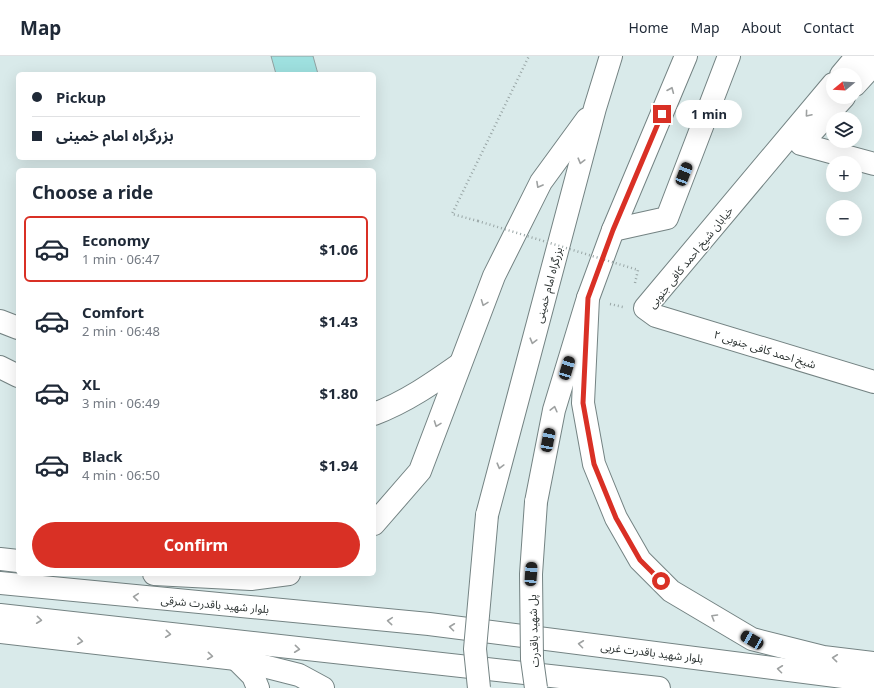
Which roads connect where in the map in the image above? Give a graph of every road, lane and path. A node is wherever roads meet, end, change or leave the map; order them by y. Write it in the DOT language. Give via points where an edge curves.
graph roads {
  1 [pos="529,56"];
  2 [pos="611,56"];
  3 [pos="686,56"];
  4 [pos="729,56"];
  5 [pos="857,56"];
  6 [pos="874,64"];
  7 [pos="847,68"];
  8 [pos="862,77"];
  9 [pos="826,92"];
  10 [pos="838,104"];
  11 [pos="595,108"];
  12 [pos="801,144"];
  13 [pos="874,164"];
  14 [pos="613,230"];
  15 [pos="638,270"];
  16 [pos="588,298"];
  17 [pos="656,316"];
  18 [pos="0,321"];
  19 [pos="16,327"];
  20 [pos="460,364"];
  21 [pos="0,367"];
  22 [pos="16,375"];
  23 [pos="874,382"];
  24 [pos="376,413"];
  25 [pos="376,522"];
  26 [pos="0,559"];
  27 [pos="16,561"];
  28 [pos="188,576"];
  29 [pos="274,576"];
  30 [pos="0,583"];
  31 [pos="0,615"];
  32 [pos="429,624"];
  33 [pos="0,632"];
  34 [pos="236,659"];
  35 [pos="874,663"];
  36 [pos="874,680"];
  37 [pos="258,688"];
  38 [pos="323,688"];
  39 [pos="479,688"];
  40 [pos="536,688"];
  41 [pos="659,688"];
  1 -- 15 [label="path, bridge" via="452,214"];
  2 -- 11 [label="main road, بزرگراه امام خمینی"];
  14 -- 3 [label="main road, one-way"];
  4 -- 14 [label="main road" via="668,218"];
  5 -- 7 [label="main road"];
  6 -- 8 [label="main road"];
  9 -- 17 [label="main road, خیابان شیخ احمد کافی جنوبی, one-way" via="645,308"];
  10 -- 12 [label="main road, خیابان شیخ احمد کافی جنوبی"];
  11 -- 20 [label="main road, one-way" via="541,182 494,276"];
  11 -- 39 [label="main road, بزرگراه امام خمینی, one-way, bridge" via="487,515 475,649"];
  12 -- 13 [label="main road"];
  12 -- 17 [label="main road, خیابان شیخ احمد کافی جنوبی"];
  14 -- 16 [label="main road"];
  35 -- 16 [label="main road, one-way" via="823,657 752,640 671,591 640,560 616,518 594,464 583,403"];
  40 -- 16 [label="main road, پل شهید باقدرت, one-way, bridge" via="532,659 531,574 536,502 554,410"];
  17 -- 23 [label="main road, شیخ احمد کافی جنوبی ۲"];
  18 -- 19 [label="main road"];
  20 -- 24 [label="main road" via="425,389"];
  20 -- 25 [label="main road, one-way" via="420,471"];
  21 -- 22 [label="main road"];
  26 -- 27 [label="main road"];
  28 -- 29 [label="main road" via="251,579"];
  32 -- 30 [label="main road, بلوار شهید باقدرت شرقی, one-way"];
  31 -- 41 [label="main road, one-way"];
  36 -- 32 [label="main road, بلوار شهید باقدرت غربی, one-way"];
  33 -- 34 [label="main road, one-way"];
  34 -- 37 [label="main road" via="253,676"];
  34 -- 38 [label="main road" via="299,675"];
}
